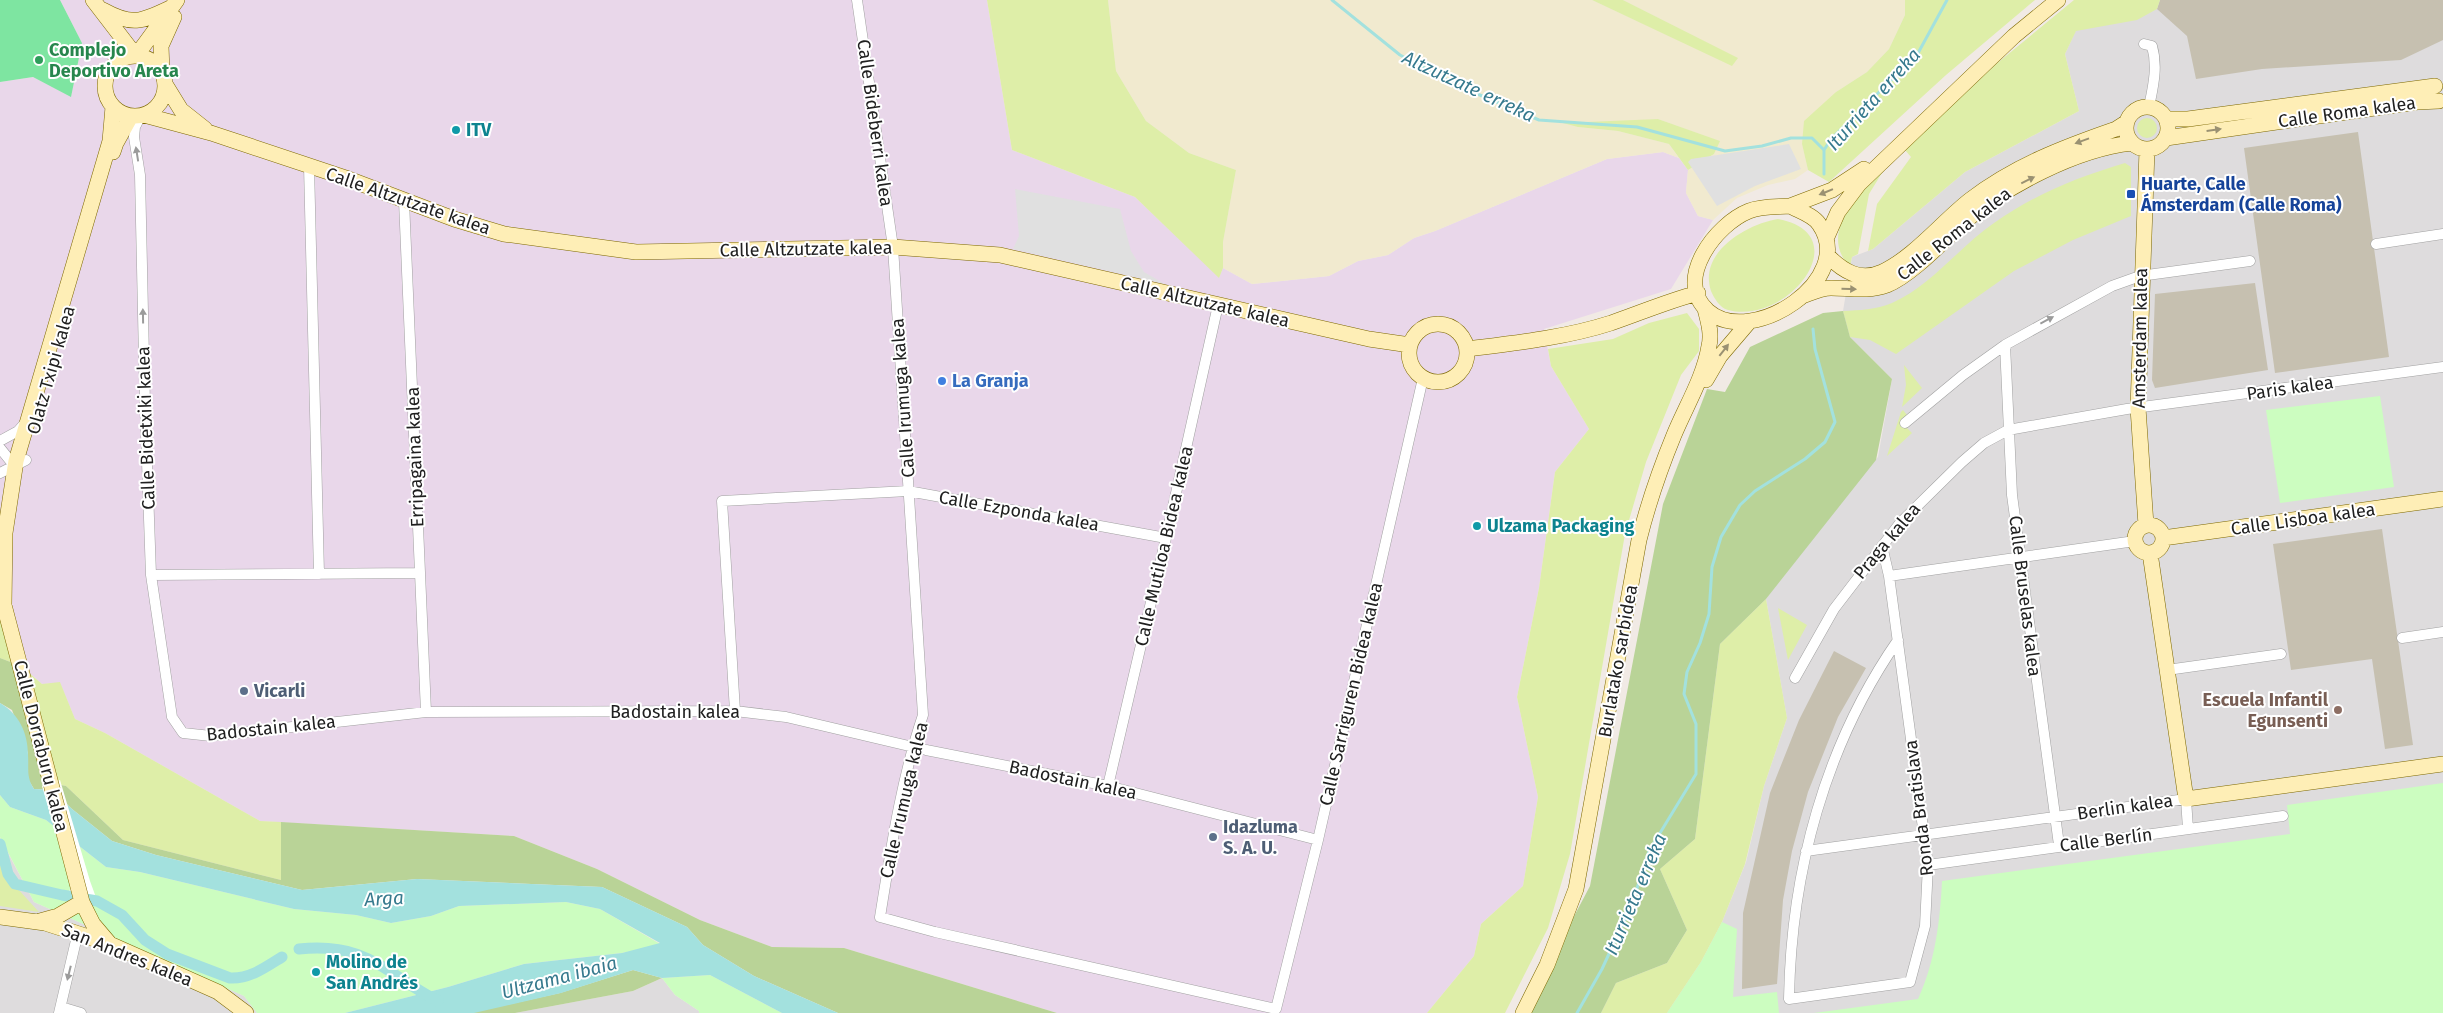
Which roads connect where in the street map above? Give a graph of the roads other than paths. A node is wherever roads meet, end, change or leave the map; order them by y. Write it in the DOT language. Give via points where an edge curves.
graph roads {
  1 [pos="184,0"];
  2 [pos="858,0"];
  3 [pos="2046,0"];
  4 [pos="2058,0"];
  5 [pos="174,4"];
  6 [pos="101,10"];
  7 [pos="2144,44"];
  8 [pos="136,56"];
  9 [pos="115,64"];
  10 [pos="163,78"];
  11 [pos="2439,80"];
  12 [pos="2441,104"];
  13 [pos="113,107"];
  14 [pos="2150,107"];
  15 [pos="139,115"];
  16 [pos="2166,119"];
  17 [pos="2127,122"];
  18 [pos="211,133"];
  19 [pos="2166,138"];
  20 [pos="2132,143"];
  21 [pos="2146,150"];
  22 [pos="310,166"];
  23 [pos="404,201"];
  24 [pos="1790,206"];
  25 [pos="2443,234"];
  26 [pos="1826,239"];
  27 [pos="2376,244"];
  28 [pos="893,247"];
  29 [pos="1828,256"];
  30 [pos="2250,261"];
  31 [pos="2140,276"];
  32 [pos="1698,293"];
  33 [pos="1801,296"];
  34 [pos="1218,305"];
  35 [pos="1705,309"];
  36 [pos="1749,322"];
  37 [pos="1410,345"];
  38 [pos="2005,345"];
  39 [pos="1467,349"];
  40 [pos="2443,367"];
  41 [pos="1423,378"];
  42 [pos="2138,408"];
  43 [pos="28,420"];
  44 [pos="1905,423"];
  45 [pos="2008,430"];
  46 [pos="0,441"];
  47 [pos="0,448"];
  48 [pos="21,463"];
  49 [pos="0,474"];
  50 [pos="908,491"];
  51 [pos="2443,499"];
  52 [pos="2146,526"];
  53 [pos="1166,538"];
  54 [pos="2163,538"];
  55 [pos="2135,542"];
  56 [pos="1882,546"];
  57 [pos="2150,553"];
  58 [pos="2020,557"];
  59 [pos="420,573"];
  60 [pos="319,574"];
  61 [pos="151,575"];
  62 [pos="1889,576"];
  63 [pos="2,598"];
  64 [pos="2443,632"];
  65 [pos="12,633"];
  66 [pos="2402,638"];
  67 [pos="1898,640"];
  68 [pos="2281,654"];
  69 [pos="2167,670"];
  70 [pos="1795,678"];
  71 [pos="735,710"];
  72 [pos="426,712"];
  73 [pos="912,747"];
  74 [pos="2443,764"];
  75 [pos="1108,786"];
  76 [pos="2186,799"];
  77 [pos="2283,816"];
  78 [pos="2055,817"];
  79 [pos="2188,829"];
  80 [pos="1925,835"];
  81 [pos="1318,840"];
  82 [pos="2059,845"];
  83 [pos="1806,851"];
  84 [pos="1928,865"];
  85 [pos="82,902"];
  86 [pos="0,917"];
  87 [pos="39,922"];
  88 [pos="78,932"];
  89 [pos="110,944"];
  90 [pos="1276,1009"];
  91 [pos="60,1010"];
  92 [pos="81,1013"];
  93 [pos="246,1013"];
  94 [pos="1523,1013"];
  95 [pos="1530,1013"];
  1 -- 10 [label="main road" via="167,29 162,46"];
  2 -- 28 [label="street, Calle Bideberri kalea"];
  3 -- 24 [label="main road, one-way" via="1856,176 1832,190"];
  4 -- 26 [label="main road" via="2014,36 1859,184 1838,212"];
  5 -- 6 [label="main road" via="137,22"];
  5 -- 8 [label="main road"];
  6 -- 8 [label="main road"];
  6 -- 9 [label="main road" via="116,49"];
  7 -- 14 [label="street" via="2152,46 2155,57"];
  8 -- 9 [label="main road" via="126,57"];
  8 -- 10 [label="main road" via="151,60"];
  9 -- 13 [label="main road" via="104,88"];
  10 -- 15 [label="main road" via="163,97 159,104"];
  10 -- 18 [label="main road" via="181,110"];
  11 -- 12 [label="main road"];
  11 -- 16 [label="main road, Calle Roma kalea" via="2188,119"];
  19 -- 12 [label="main road, Calle Roma kalea, one-way" via="2416,102"];
  13 -- 15 [label="main road"];
  13 -- 43 [label="main road, Olatz Txipi kalea" via="110,141"];
  14 -- 16 [label="main road"];
  14 -- 17 [label="main road" via="2140,108"];
  15 -- 18 [label="main road, Calle Altzutzate kalea"];
  15 -- 48 [label="main road, Olatz Txipi kalea" via="116,143"];
  61 -- 15 [label="street, Calle Bidetxiki kalea, one-way" via="140,175 134,136"];
  16 -- 19 [label="main road"];
  17 -- 20 [label="main road" via="2126,133"];
  17 -- 29 [label="main road, Calle Roma kalea, one-way" via="2029,162 2000,178 1969,200 1908,254 1881,272 1862,276 1849,273"];
  18 -- 22 [label="main road, Calle Altzutzate kalea"];
  19 -- 21 [label="main road" via="2161,144"];
  20 -- 21 [label="main road"];
  33 -- 20 [label="main road, Calle Roma kalea, one-way" via="1830,288 1869,290 1888,284 1902,276 1967,220 2021,183 2077,157 2110,146"];
  21 -- 31 [label="main road, Amsterdam kalea"];
  22 -- 23 [label="main road, Calle Altzutzate kalea"];
  22 -- 60 [label="street"];
  23 -- 28 [label="main road, Calle Altzutzate kalea" via="504,234 636,252"];
  23 -- 59 [label="street, Erripagaina kalea"];
  24 -- 26 [label="main road" via="1818,223"];
  24 -- 32 [label="main road" via="1750,210 1730,221 1711,239 1700,258 1695,276"];
  25 -- 27 [label="street"];
  26 -- 29 [label="main road"];
  28 -- 34 [label="main road, Calle Altzutzate kalea" via="1000,255"];
  28 -- 50 [label="street, Calle Irumuga kalea"];
  29 -- 33 [label="main road" via="1825,270"];
  30 -- 31 [label="street"];
  38 -- 31 [label="street, one-way" via="2112,286"];
  31 -- 42 [label="main road, Amsterdam kalea"];
  32 -- 35 [label="main road"];
  32 -- 39 [label="main road" via="1610,323 1542,340"];
  33 -- 36 [label="main road" via="1769,316"];
  34 -- 37 [label="main road, Calle Altzutzate kalea"];
  34 -- 53 [label="street, Calle Mutiloa Bidea kalea"];
  35 -- 36 [label="main road" via="1718,319 1733,323"];
  35 -- 94 [label="main road, Burlatako sarbidea" via="1710,345 1703,370 1674,436 1639,540 1576,890 1547,965"];
  95 -- 36 [label="main road, Burlatako sarbidea, one-way" via="1550,976 1583,895 1654,507 1706,379 1720,356"];
  37 -- 39 [label="main road" via="1421,329 1440,323 1458,331"];
  37 -- 41 [label="main road" via="1411,364"];
  38 -- 44 [label="street"];
  38 -- 45 [label="street, Calle Bruselas kalea"];
  39 -- 41 [label="main road" via="1464,367 1450,380 1441,382"];
  40 -- 42 [label="street, Paris kalea"];
  41 -- 81 [label="street, Calle Sarriguren Bidea kalea"];
  42 -- 45 [label="street, Paris kalea"];
  42 -- 52 [label="main road, Amsterdam kalea"];
  43 -- 46 [label="street" via="18,431"];
  43 -- 48 [label="main road, Olatz Txipi kalea"];
  45 -- 56 [label="street, Praga kalea" via="1984,443 1950,473"];
  45 -- 58 [label="street, Calle Bruselas kalea"];
  47 -- 48 [label="street"];
  48 -- 49 [label="street"];
  48 -- 63 [label="main road, Olatz Txipi kalea" via="5,534"];
  48 -- 65 [label="main road, Olatz Txipi kalea" via="10,564"];
  50 -- 53 [label="street, Calle Ezponda kalea"];
  50 -- 71 [label="street, Calle Ezponda kalea" via="722,500"];
  50 -- 73 [label="street, Calle Irumuga kalea" via="923,714"];
  51 -- 54 [label="main road, Calle Lisboa kalea"];
  52 -- 54 [label="main road" via="2157,528"];
  52 -- 55 [label="main road" via="2138,531"];
  53 -- 75 [label="street, Calle Mutiloa Bidea kalea"];
  54 -- 57 [label="main road" via="2160,548"];
  55 -- 57 [label="main road" via="2140,550"];
  55 -- 58 [label="street"];
  56 -- 62 [label="street, Ronda Bratislava"];
  56 -- 70 [label="street, Praga kalea" via="1834,609"];
  57 -- 69 [label="main road"];
  58 -- 62 [label="street"];
  58 -- 78 [label="street, Calle Bruselas kalea"];
  59 -- 60 [label="street"];
  59 -- 72 [label="street, Erripagaina kalea"];
  60 -- 61 [label="street"];
  61 -- 72 [label="street, Badostain kalea" via="172,717 183,733 211,736"];
  62 -- 67 [label="street, Ronda Bratislava"];
  63 -- 65 [label="main road, Calle Dorraburu kalea"];
  64 -- 66 [label="street"];
  65 -- 85 [label="main road, Calle Dorraburu kalea"];
  67 -- 80 [label="street, Ronda Bratislava"];
  67 -- 83 [label="street, Ronda Bratislava" via="1866,689 1842,739"];
  68 -- 69 [label="street"];
  69 -- 76 [label="main road"];
  71 -- 72 [label="street, Badostain kalea"];
  71 -- 73 [label="street, Badostain kalea" via="786,717"];
  73 -- 75 [label="street, Badostain kalea"];
  73 -- 90 [label="street, Calle Irumuga kalea" via="880,916 935,932"];
  74 -- 76 [label="main road, Berlin kalea"];
  75 -- 81 [label="street, Badostain kalea"];
  76 -- 78 [label="street, Berlin kalea"];
  76 -- 79 [label="street"];
  77 -- 79 [label="street, Calle Berlín"];
  78 -- 80 [label="street, Berlin kalea"];
  78 -- 82 [label="street, Calle Bruselas kalea"];
  79 -- 82 [label="street, Calle Berlín"];
  80 -- 83 [label="street, Berlin kalea"];
  80 -- 84 [label="street, Ronda Bratislava"];
  81 -- 90 [label="street, Calle Sarriguren Bidea kalea"];
  82 -- 84 [label="street, Calle Berlín"];
  83 -- 84 [label="street, Ronda Bratislava" via="1793,925 1789,999 1910,982 1925,926"];
  85 -- 87 [label="main road" via="58,916"];
  85 -- 88 [label="main road, Calle Dorraburu kalea"];
  85 -- 89 [label="main road, Calle Dorraburu kalea" via="93,924"];
  86 -- 87 [label="main road, San Andres kalea"];
  87 -- 88 [label="main road, San Andres kalea"];
  88 -- 89 [label="main road, San Andres kalea"];
  88 -- 91 [label="street, one-way"];
  89 -- 93 [label="main road, San Andres kalea" via="218,992"];
  91 -- 92 [label="street"];
}
